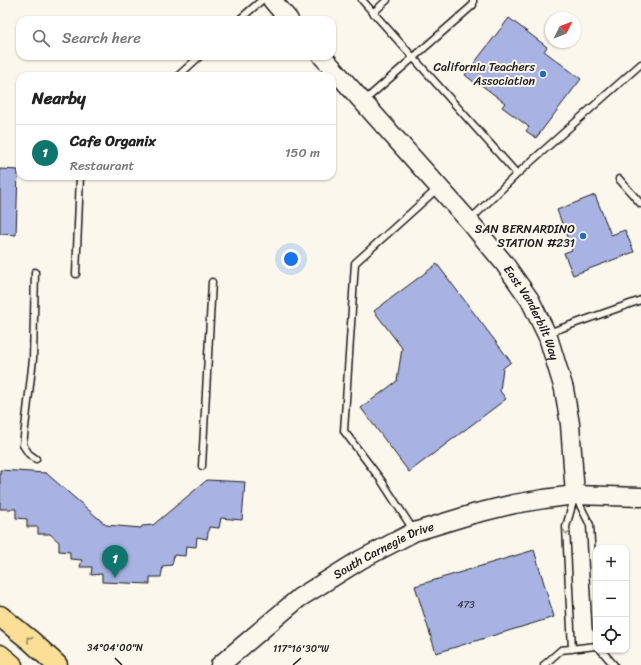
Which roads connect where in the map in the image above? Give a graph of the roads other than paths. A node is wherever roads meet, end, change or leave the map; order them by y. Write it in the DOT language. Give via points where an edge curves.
graph roads {
  1 [pos="262,0"];
  2 [pos="272,0"];
  3 [pos="362,0"];
  4 [pos="387,0"];
  5 [pos="473,0"];
  6 [pos="373,13"];
  7 [pos="244,16"];
  8 [pos="286,16"];
  9 [pos="414,58"];
  10 [pos="196,60"];
  11 [pos="326,60"];
  12 [pos="641,64"];
  13 [pos="182,72"];
  14 [pos="363,102"];
  15 [pos="517,174"];
  16 [pos="619,178"];
  17 [pos="80,180"];
  18 [pos="439,187"];
  19 [pos="641,204"];
  20 [pos="469,221"];
  21 [pos="34,272"];
  22 [pos="76,274"];
  23 [pos="212,282"];
  24 [pos="641,300"];
  25 [pos="546,334"];
  26 [pos="36,459"];
  27 [pos="202,466"];
  28 [pos="575,494"];
  29 [pos="641,497"];
  30 [pos="414,532"];
  31 [pos="0,616"];
  32 [pos="595,617"];
  33 [pos="593,646"];
  34 [pos="572,648"];
  35 [pos="604,653"];
  36 [pos="0,655"];
  37 [pos="12,665"];
  38 [pos="57,665"];
  39 [pos="220,665"];
  40 [pos="544,665"];
  41 [pos="614,665"];
  1 -- 7 [label="lane"];
  2 -- 8 [label="street"];
  3 -- 6 [label="lane"];
  4 -- 6 [label="lane"];
  5 -- 9 [label="lane" via="473,5"];
  6 -- 9 [label="lane"];
  9 -- 14 [label="lane"];
  9 -- 15 [label="lane"];
  10 -- 13 [label="lane"];
  11 -- 14 [label="street, East Vanderbilt Way"];
  12 -- 15 [label="lane"];
  14 -- 18 [label="street, East Vanderbilt Way"];
  15 -- 20 [label="lane"];
  16 -- 19 [label="lane"];
  17 -- 22 [label="lane"];
  18 -- 20 [label="street, East Vanderbilt Way"];
  18 -- 30 [label="lane" via="355,263 344,431 381,480"];
  20 -- 25 [label="street, East Vanderbilt Way" via="530,300"];
  21 -- 26 [label="lane" via="33,359 23,445"];
  23 -- 27 [label="lane"];
  24 -- 25 [label="lane"];
  25 -- 28 [label="street, East Vanderbilt Way" via="564,389 569,417"];
  28 -- 29 [label="street, South Carnegie Drive"];
  28 -- 30 [label="street, South Carnegie Drive" via="514,504"];
  28 -- 32 [label="lane" via="590,525"];
  28 -- 34 [label="lane, one-way" via="566,527"];
  30 -- 39 [label="street, South Carnegie Drive" via="360,560 299,598"];
  38 -- 31 [label="main road, one-way"];
  33 -- 34 [label="lane"];
  34 -- 40 [label="lane" via="561,650"];
  35 -- 41 [label="lane"];
  36 -- 37 [label="main road"];
}
